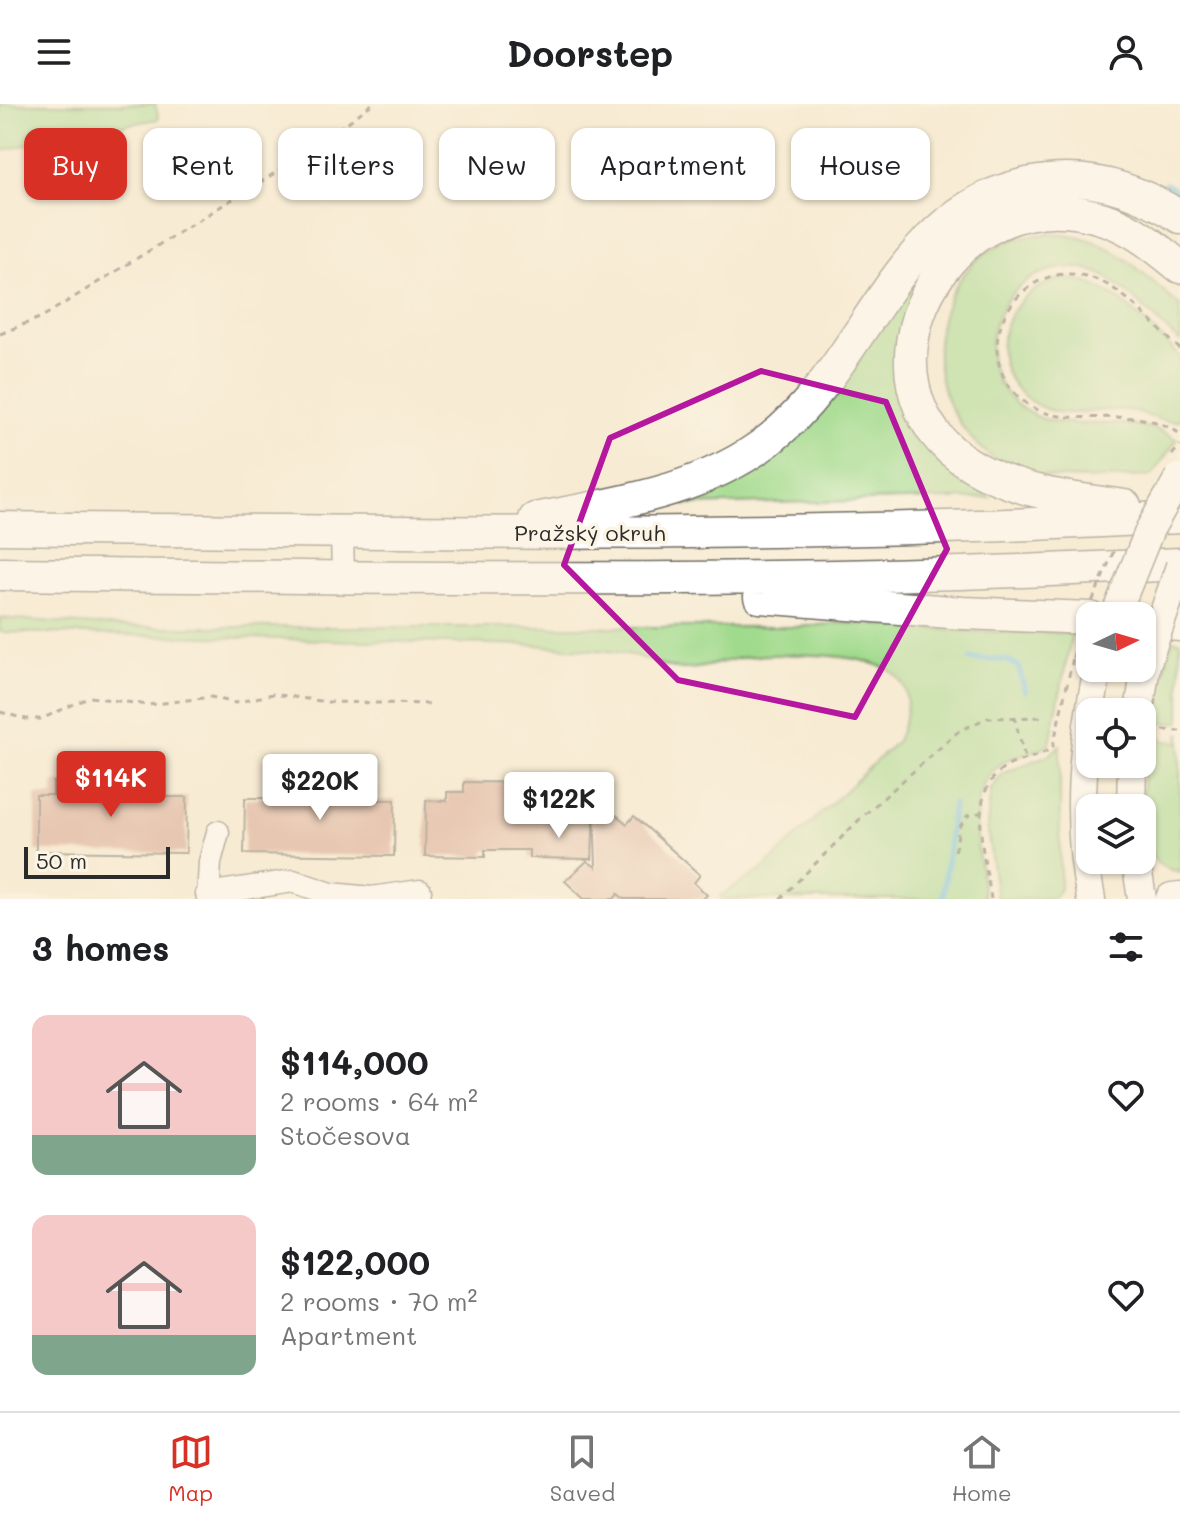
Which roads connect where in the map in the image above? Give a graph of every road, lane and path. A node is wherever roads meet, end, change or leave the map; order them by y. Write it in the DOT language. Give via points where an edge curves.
graph roads {
  1 [pos="372,104"];
  2 [pos="1180,217"];
  3 [pos="1180,267"];
  4 [pos="0,334"];
  5 [pos="1180,349"];
  6 [pos="1180,434"];
  7 [pos="1180,477"];
  8 [pos="1180,514"];
  9 [pos="0,528"];
  10 [pos="342,531"];
  11 [pos="473,532"];
  12 [pos="1180,565"];
  13 [pos="0,574"];
  14 [pos="343,577"];
  15 [pos="566,580"];
  16 [pos="1121,602"];
  17 [pos="1076,617"];
  18 [pos="1156,623"];
  19 [pos="1180,625"];
  20 [pos="1078,682"];
  21 [pos="1086,682"];
  22 [pos="1141,698"];
  23 [pos="432,704"];
  24 [pos="0,712"];
  25 [pos="1014,716"];
  26 [pos="1044,717"];
  27 [pos="1163,730"];
  28 [pos="1180,731"];
  29 [pos="1025,758"];
  30 [pos="982,812"];
  31 [pos="218,832"];
  32 [pos="955,851"];
  33 [pos="1138,874"];
  34 [pos="420,891"];
  35 [pos="207,897"];
  36 [pos="1180,898"];
  37 [pos="780,899"];
  38 [pos="991,899"];
  39 [pos="1091,899"];
  40 [pos="1142,899"];
  41 [pos="1172,899"];
  1 -- 4 [label="path" via="304,155 42,317"];
  2 -- 11 [label="highway" via="1137,193 1085,180 1032,182 981,198 936,228 822,388 787,426 752,452 666,491"];
  3 -- 8 [label="highway" via="1133,232 1102,218 1055,211 1014,217 968,242 933,281 918,312 913,364 917,392 936,434 971,465 1041,492"];
  5 -- 6 [label="path" via="1106,284 1066,273 1038,280 1016,296 1004,312 998,346 1000,368 1009,385 1042,412 1130,416"];
  7 -- 16 [label="main road, bridge" via="1150,529"];
  8 -- 11 [label="highway, Pražský okruh" via="817,531"];
  9 -- 10 [label="highway, Pražský okruh"];
  10 -- 11 [label="highway, Pražský okruh"];
  10 -- 14 [label="street"];
  12 -- 15 [label="highway"];
  12 -- 22 [label="main road, bridge" via="1146,665"];
  13 -- 14 [label="highway"];
  14 -- 15 [label="highway"];
  15 -- 17 [label="highway"];
  18 -- 19 [label="highway"];
  20 -- 29 [label="path" via="1053,746"];
  21 -- 39 [label="main road" via="1081,817"];
  23 -- 24 [label="path" via="327,702 273,694 235,703 211,697 148,705 90,697 41,719"];
  25 -- 26 [label="path"];
  25 -- 29 [label="path"];
  25 -- 37 [label="path" via="987,718 959,731"];
  27 -- 28 [label="path"];
  29 -- 30 [label="path" via="995,775"];
  30 -- 32 [label="path" via="967,816"];
  30 -- 38 [label="path"];
  31 -- 35 [label="street"];
  33 -- 40 [label="main road"];
  34 -- 35 [label="street" via="371,898 331,894 293,881"];
  36 -- 41 [label="highway"];
}
